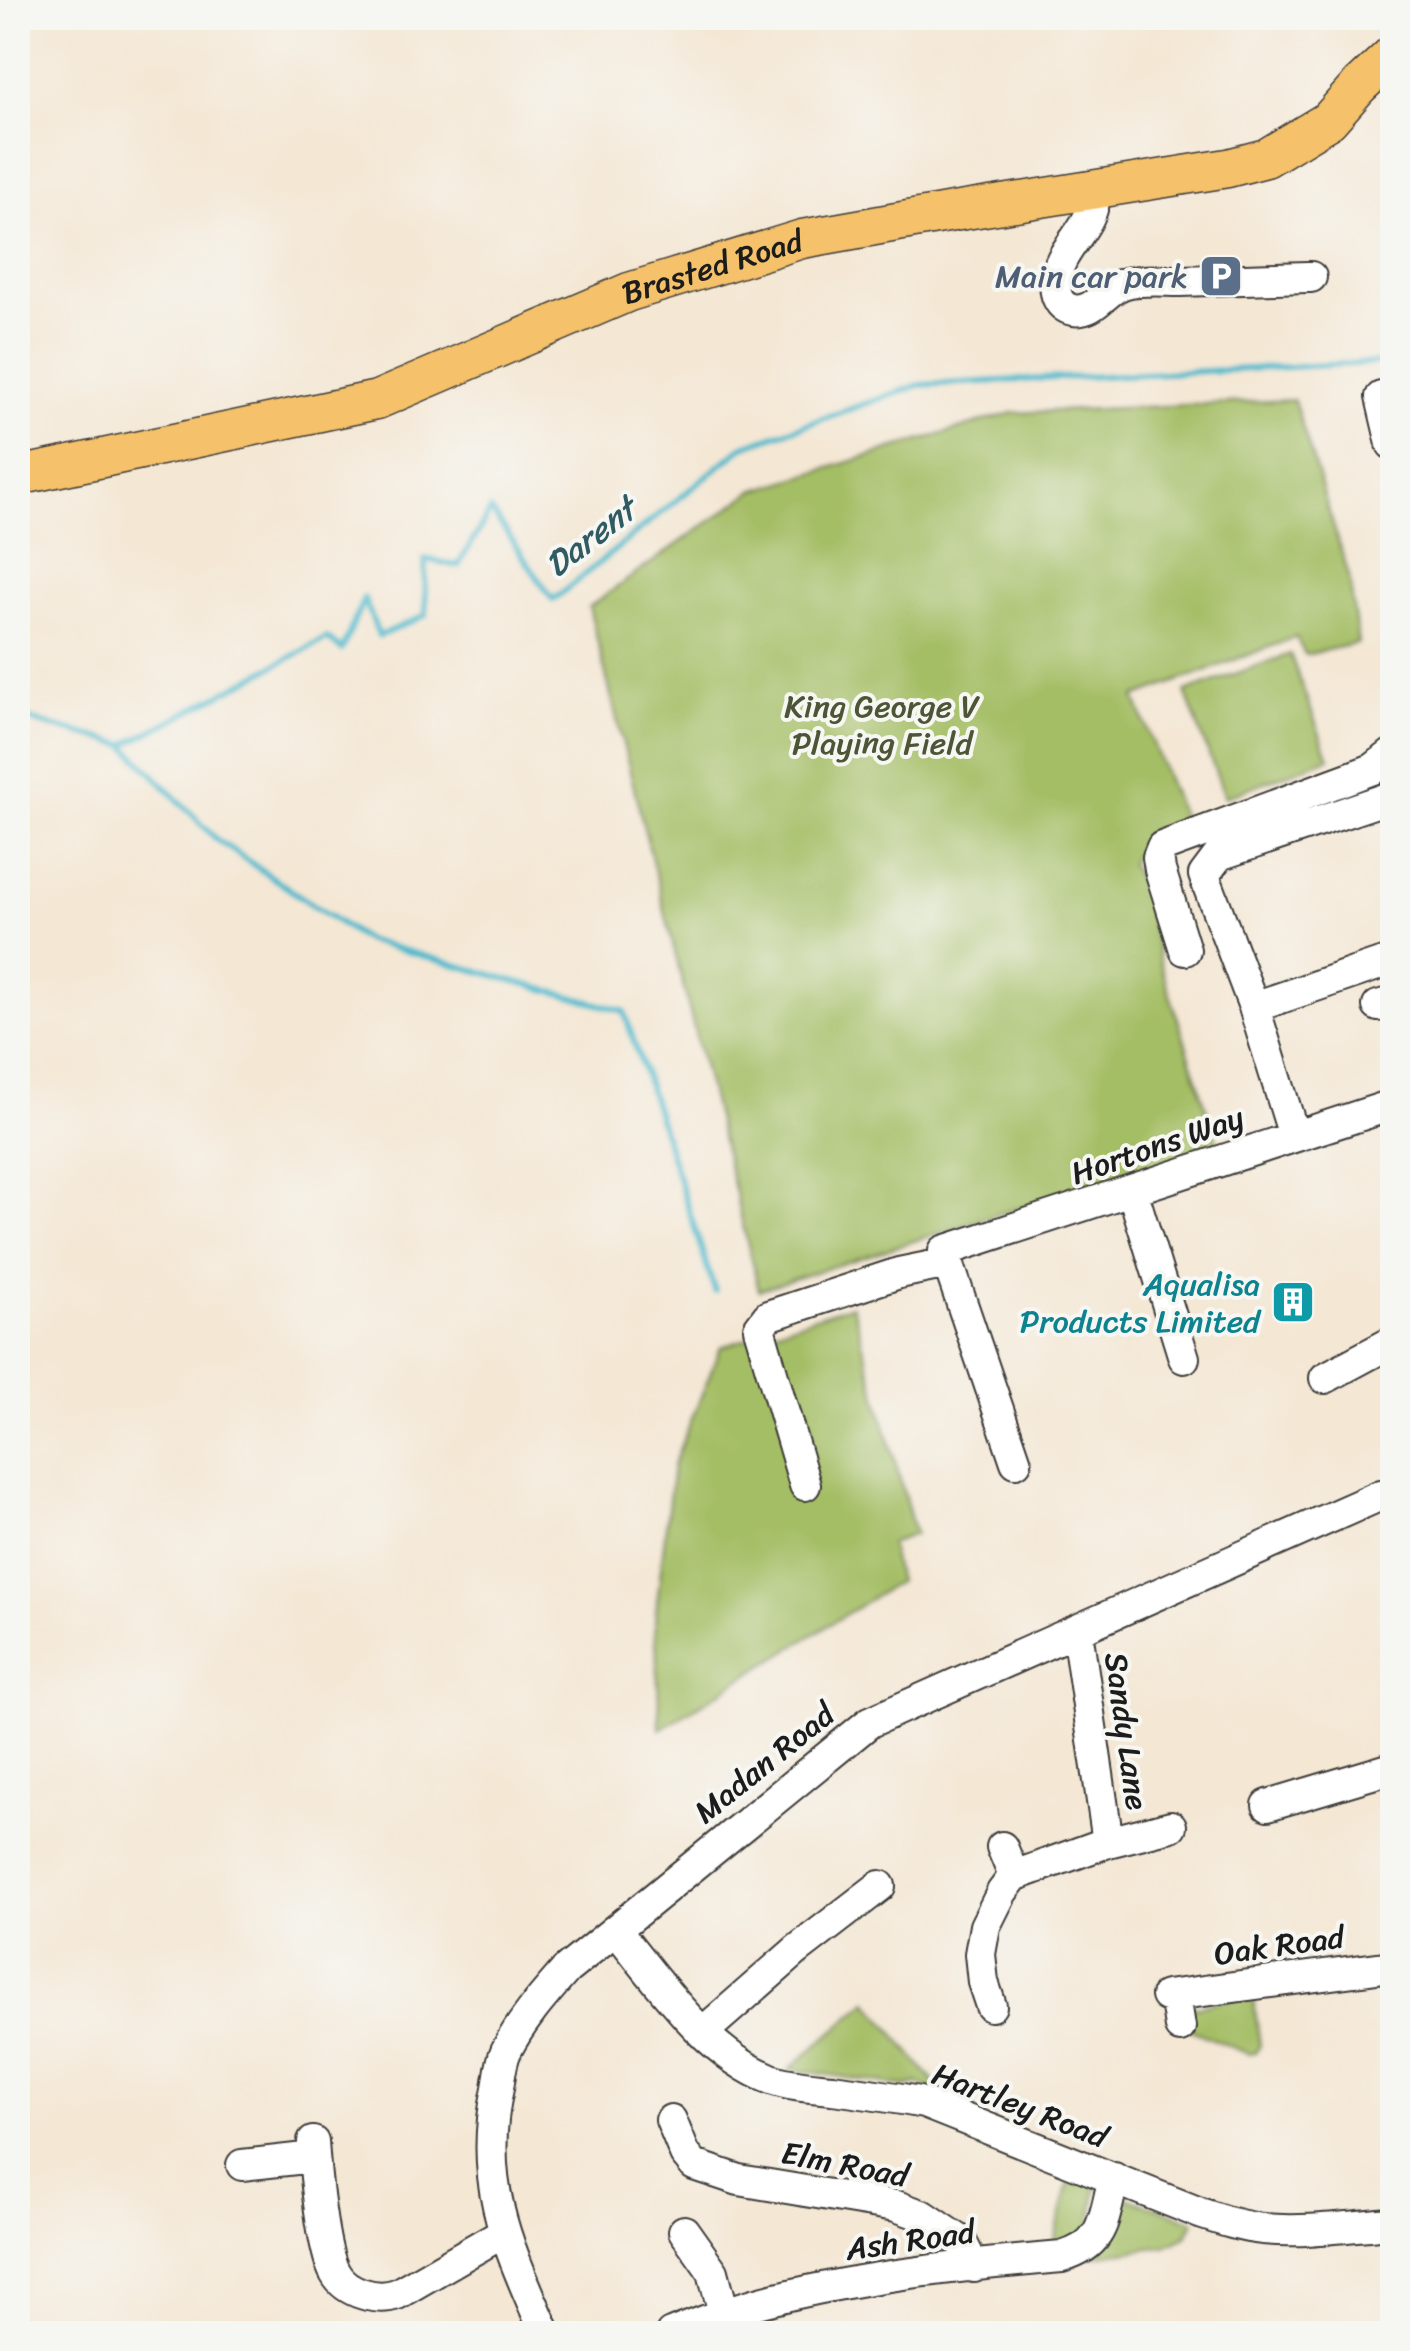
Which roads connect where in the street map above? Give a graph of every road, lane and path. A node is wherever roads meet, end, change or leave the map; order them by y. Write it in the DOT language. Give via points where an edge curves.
graph roads {
  1 [pos="1392,55"];
  2 [pos="1095,190"];
  3 [pos="1311,277"];
  4 [pos="1382,398"];
  5 [pos="1392,444"];
  6 [pos="18,476"];
  7 [pos="1392,754"];
  8 [pos="1392,802"];
  9 [pos="1185,950"];
  10 [pos="1392,960"];
  11 [pos="1254,1007"];
  12 [pos="1392,1104"];
  13 [pos="1294,1136"];
  14 [pos="1132,1190"];
  15 [pos="946,1257"];
  16 [pos="1392,1342"];
  17 [pos="1184,1358"];
  18 [pos="1325,1378"];
  19 [pos="1016,1462"];
  20 [pos="805,1485"];
  21 [pos="1392,1494"];
  22 [pos="1076,1631"];
  23 [pos="1392,1768"];
  24 [pos="1268,1805"];
  25 [pos="1170,1822"];
  26 [pos="1108,1842"];
  27 [pos="1002,1847"];
  28 [pos="1014,1876"];
  29 [pos="880,1886"];
  30 [pos="616,1930"];
  31 [pos="1392,1966"];
  32 [pos="992,2006"];
  33 [pos="1180,2027"];
  34 [pos="702,2033"];
  35 [pos="670,2120"];
  36 [pos="242,2166"];
  37 [pos="1114,2178"];
  38 [pos="1392,2223"];
  39 [pos="684,2231"];
  40 [pos="504,2232"];
  41 [pos="974,2267"];
  42 [pos="724,2314"];
  43 [pos="546,2334"];
  44 [pos="671,2334"];
  1 -- 2 [label="main road, Brasted Road" via="1329,120 1266,158"];
  2 -- 3 [label="street" via="1096,204 1056,275 1065,307 1086,310 1124,283"];
  2 -- 6 [label="main road, Brasted Road" via="802,239 628,292 377,400"];
  4 -- 5 [label="street"];
  7 -- 9 [label="street" via="1373,769 1162,848 1160,870"];
  8 -- 11 [label="street" via="1220,855 1209,866 1204,876"];
  10 -- 11 [label="street"];
  11 -- 13 [label="street"];
  12 -- 13 [label="street, Hortons Way"];
  13 -- 14 [label="street, Hortons Way"];
  14 -- 15 [label="street, Hortons Way"];
  14 -- 17 [label="street"];
  15 -- 19 [label="street"];
  15 -- 20 [label="street, Hortons Way" via="768,1316 760,1328"];
  16 -- 18 [label="street"];
  21 -- 22 [label="street, Madan Road"];
  22 -- 26 [label="street, Sandy Lane"];
  22 -- 30 [label="street, Madan Road" via="870,1722"];
  23 -- 24 [label="street"];
  25 -- 26 [label="street, Sandy Lane"];
  26 -- 28 [label="street, Sandy Lane"];
  27 -- 28 [label="street"];
  28 -- 32 [label="street" via="986,1926 980,1954"];
  29 -- 34 [label="street"];
  30 -- 34 [label="street, Hartley Road"];
  30 -- 40 [label="street, Madan Road" via="566,1970 505,2053 490,2143"];
  31 -- 33 [label="street, Oak Road" via="1170,1995"];
  34 -- 37 [label="street, Hartley Road" via="772,2079 924,2103"];
  35 -- 41 [label="street, Elm Road" via="694,2165 729,2182 896,2206 961,2242"];
  36 -- 40 [label="street" via="313,2150 336,2274 344,2284 382,2298"];
  37 -- 38 [label="street, Hartley Road" via="1200,2214 1262,2229"];
  37 -- 41 [label="street, Ash Road" via="1101,2225 1080,2252"];
  39 -- 42 [label="street" via="713,2272"];
  40 -- 43 [label="street, Madan Road"];
  41 -- 42 [label="street, Ash Road" via="844,2284"];
  42 -- 44 [label="street, Ash Road"];
}
